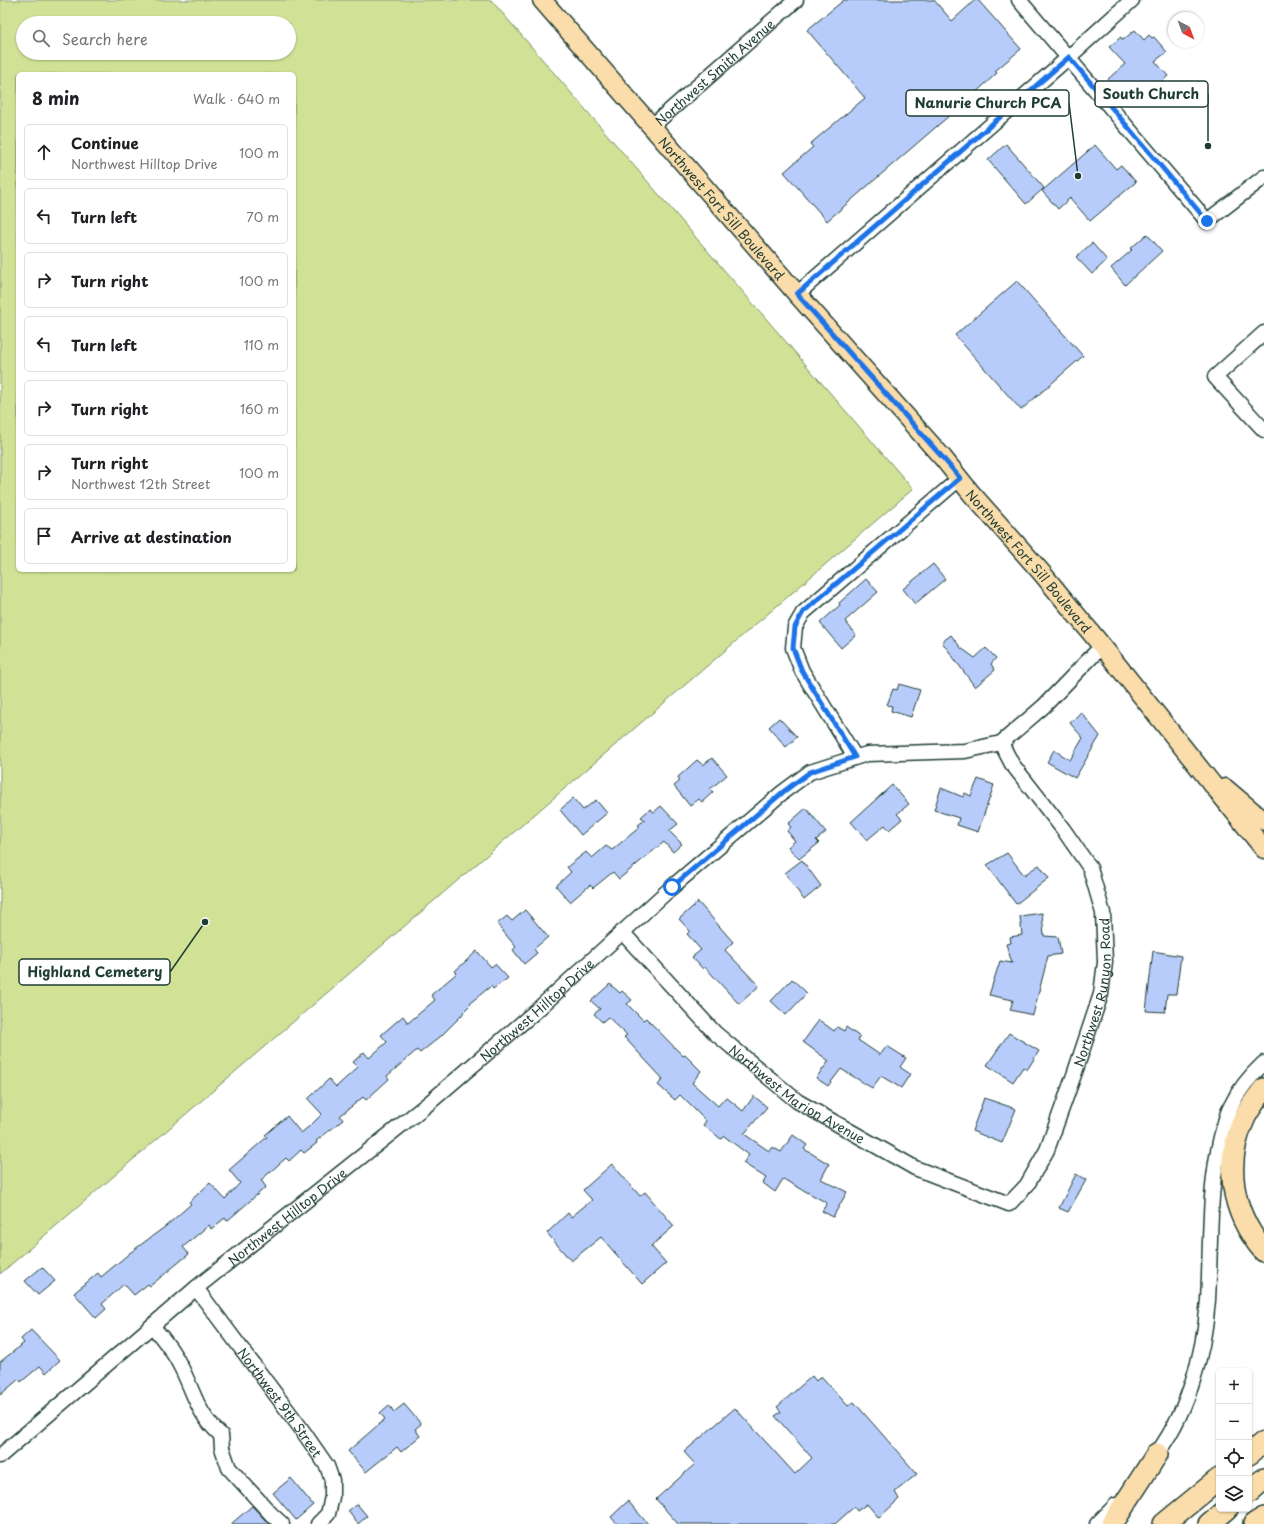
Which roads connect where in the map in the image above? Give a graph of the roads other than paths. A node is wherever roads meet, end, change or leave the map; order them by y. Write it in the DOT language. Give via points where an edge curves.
graph roads {
  1 [pos="542,0"];
  2 [pos="796,0"];
  3 [pos="1019,0"];
  4 [pos="1132,0"];
  5 [pos="1069,57"];
  6 [pos="651,127"];
  7 [pos="1264,177"];
  8 [pos="797,294"];
  9 [pos="1264,333"];
  10 [pos="1264,430"];
  11 [pos="960,478"];
  12 [pos="1102,646"];
  13 [pos="1001,743"];
  14 [pos="855,757"];
  15 [pos="1196,765"];
  16 [pos="1264,821"];
  17 [pos="1264,850"];
  18 [pos="622,932"];
  19 [pos="1264,1063"];
  20 [pos="1264,1089"];
  21 [pos="1009,1204"];
  22 [pos="1264,1251"];
  23 [pos="196,1288"];
  24 [pos="152,1326"];
  25 [pos="1264,1442"];
  26 [pos="1252,1452"];
  27 [pos="1157,1454"];
  28 [pos="0,1456"];
  29 [pos="1264,1479"];
  30 [pos="1216,1481"];
  31 [pos="1252,1489"];
  32 [pos="1223,1512"];
  33 [pos="1264,1518"];
  34 [pos="282,1524"];
  35 [pos="318,1524"];
  36 [pos="1097,1524"];
  37 [pos="1112,1524"];
  38 [pos="1164,1524"];
  39 [pos="1209,1524"];
  40 [pos="1254,1524"];
  1 -- 6 [label="main road, Northwest Fort Sill Boulevard"];
  2 -- 6 [label="street, Northwest Smith Avenue"];
  3 -- 5 [label="street"];
  4 -- 5 [label="street"];
  5 -- 7 [label="street" via="1207,221"];
  5 -- 8 [label="street"];
  6 -- 8 [label="main road, Northwest Fort Sill Boulevard"];
  8 -- 11 [label="main road, Northwest Fort Sill Boulevard"];
  9 -- 10 [label="street" via="1215,377"];
  11 -- 12 [label="main road, Northwest Fort Sill Boulevard"];
  11 -- 14 [label="street" via="803,612 795,627 793,648 802,671"];
  12 -- 13 [label="street, Northwest Hilltop Drive" via="1044,706"];
  12 -- 15 [label="main road, Northwest Fort Sill Boulevard"];
  13 -- 14 [label="street, Northwest Hilltop Drive" via="966,751 867,754"];
  13 -- 21 [label="street, Northwest Runyon Road" via="1012,764 1090,868 1103,913 1105,962 1101,994 1047,1150 1027,1185"];
  14 -- 18 [label="street, Northwest Hilltop Drive" via="810,772 783,792"];
  15 -- 16 [label="main road, Northwest Fort Sill Boulevard"];
  15 -- 17 [label="main road, Northwest Fort Sill Boulevard"];
  18 -- 21 [label="street, Northwest Marion Avenue" via="715,1033 797,1101 916,1168"];
  18 -- 23 [label="street, Northwest Hilltop Drive" via="537,1010 429,1103"];
  19 -- 27 [label="street" via="1242,1086 1230,1107 1222,1132 1215,1162 1208,1301 1203,1338 1196,1372 1183,1409"];
  20 -- 22 [label="highway" via="1246,1116 1233,1165 1240,1214"];
  23 -- 24 [label="street, Northwest Hilltop Drive"];
  23 -- 35 [label="street, Northwest 9th Street" via="327,1466 332,1480 332,1497 328,1514"];
  24 -- 28 [label="street, Northwest Hilltop Drive"];
  24 -- 34 [label="street" via="167,1342 198,1407 221,1435 222,1448 229,1468"];
  25 -- 26 [label="highway"];
  27 -- 36 [label="street" via="1121,1500"];
  27 -- 37 [label="highway"];
  29 -- 31 [label="highway"];
  30 -- 38 [label="highway"];
  32 -- 39 [label="highway"];
  33 -- 40 [label="highway"];
}
